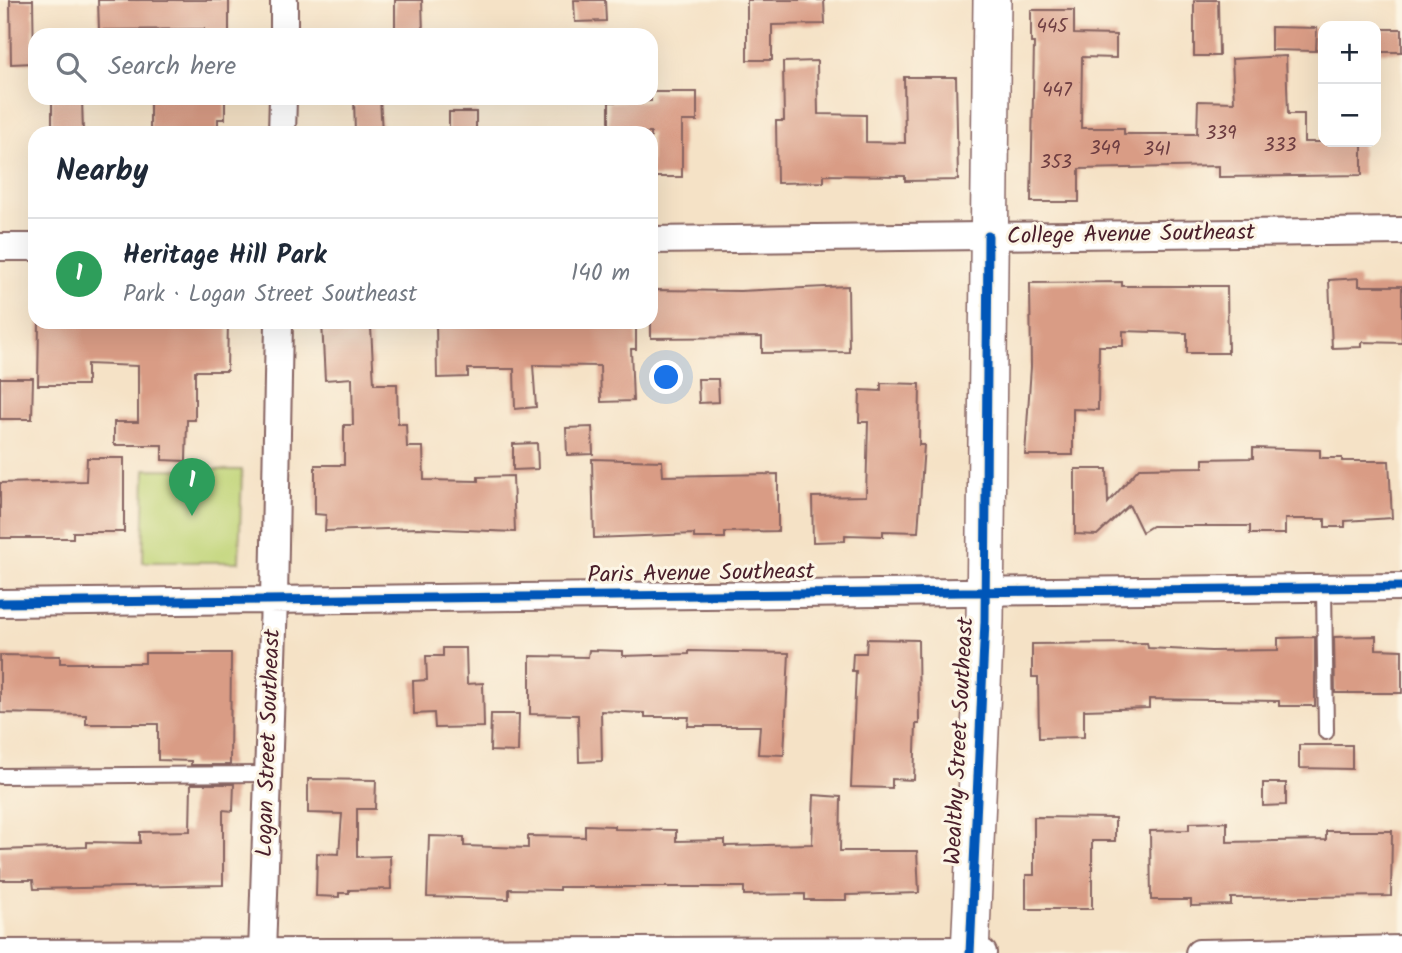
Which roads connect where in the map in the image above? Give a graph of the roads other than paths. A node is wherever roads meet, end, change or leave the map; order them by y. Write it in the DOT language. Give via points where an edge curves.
graph roads {
  1 [pos="284,0"];
  2 [pos="992,0"];
  3 [pos="284,28"];
  4 [pos="283,105"];
  5 [pos="282,126"];
  6 [pos="1402,231"];
  7 [pos="988,236"];
  8 [pos="658,240"];
  9 [pos="0,247"];
  10 [pos="28,247"];
  11 [pos="279,329"];
  12 [pos="1402,587"];
  13 [pos="1324,588"];
  14 [pos="985,590"];
  15 [pos="274,600"];
  16 [pos="0,603"];
  17 [pos="1326,732"];
  18 [pos="268,774"];
  19 [pos="0,776"];
  20 [pos="1402,949"];
  21 [pos="262,952"];
  22 [pos="863,952"];
  23 [pos="974,952"];
  24 [pos="0,953"];
  25 [pos="1199,953"];
  1 -- 3 [label="street"];
  2 -- 7 [label="main road, Wealthy Street Southeast"];
  4 -- 5 [label="street"];
  6 -- 7 [label="street, College Avenue Southeast"];
  7 -- 8 [label="street, College Avenue Southeast"];
  7 -- 14 [label="main road, Wealthy Street Southeast"];
  9 -- 10 [label="street"];
  11 -- 15 [label="street, Logan Street Southeast"];
  12 -- 13 [label="street, Paris Avenue Southeast"];
  13 -- 14 [label="street, Paris Avenue Southeast"];
  13 -- 17 [label="lane"];
  14 -- 15 [label="street, Paris Avenue Southeast"];
  14 -- 23 [label="main road, Wealthy Street Southeast"];
  15 -- 16 [label="street, Paris Avenue Southeast"];
  15 -- 18 [label="street, Logan Street Southeast"];
  18 -- 19 [label="lane"];
  18 -- 21 [label="street, Logan Street Southeast"];
  20 -- 25 [label="street"];
  21 -- 22 [label="street"];
  21 -- 24 [label="street"];
  22 -- 23 [label="street"];
}
